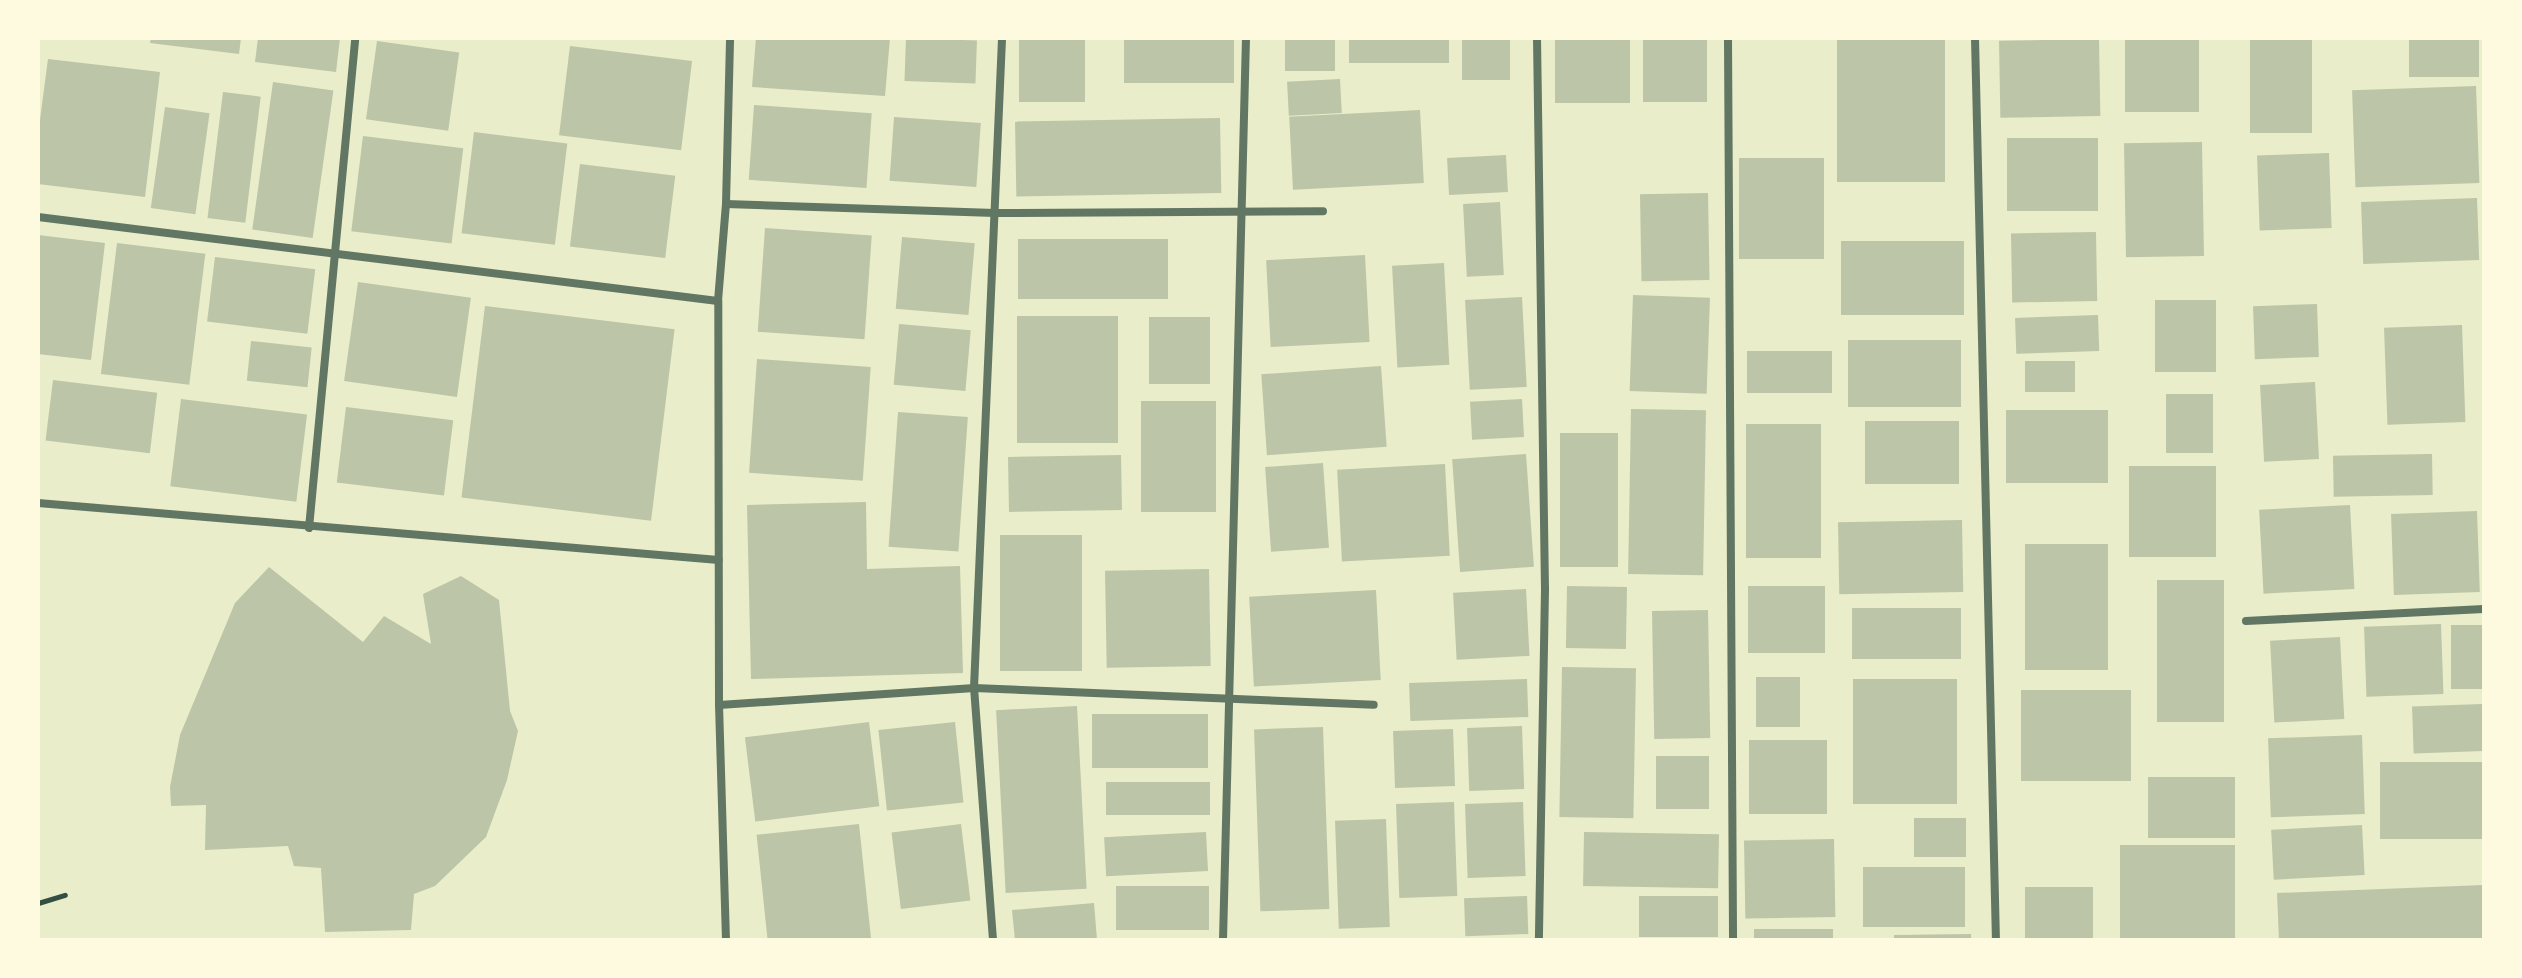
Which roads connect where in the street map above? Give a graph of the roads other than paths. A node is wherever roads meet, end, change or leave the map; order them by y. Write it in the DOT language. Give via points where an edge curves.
graph roads {
  1 [pos="355,38"];
  2 [pos="730,38"];
  3 [pos="1002,38"];
  4 [pos="1246,38"];
  5 [pos="1537,38"];
  6 [pos="1728,38"];
  7 [pos="1975,38"];
  8 [pos="726,204"];
  9 [pos="1323,211"];
  10 [pos="995,213"];
  11 [pos="1241,214"];
  12 [pos="38,217"];
  13 [pos="338,254"];
  14 [pos="718,301"];
  15 [pos="38,503"];
  16 [pos="309,528"];
  17 [pos="719,560"];
  18 [pos="2484,609"];
  19 [pos="2246,621"];
  20 [pos="974,688"];
  21 [pos="1229,701"];
  22 [pos="719,705"];
  23 [pos="1374,705"];
  24 [pos="726,940"];
  25 [pos="993,940"];
  26 [pos="1223,940"];
  27 [pos="1539,940"];
  28 [pos="1733,940"];
  29 [pos="1996,940"];
  1 -- 13 [label="street"];
  2 -- 8 [label="street"];
  3 -- 10 [label="street"];
  4 -- 11 [label="street"];
  5 -- 27 [label="street" via="1545,589"];
  6 -- 28 [label="street"];
  7 -- 29 [label="street"];
  8 -- 10 [label="street"];
  8 -- 14 [label="street"];
  9 -- 11 [label="street"];
  10 -- 11 [label="street"];
  10 -- 20 [label="street"];
  11 -- 21 [label="street"];
  12 -- 13 [label="street"];
  13 -- 14 [label="street"];
  13 -- 16 [label="street"];
  14 -- 17 [label="street"];
  15 -- 16 [label="street"];
  16 -- 17 [label="street"];
  17 -- 22 [label="street"];
  18 -- 19 [label="street"];
  20 -- 21 [label="street"];
  20 -- 22 [label="street"];
  20 -- 25 [label="street"];
  21 -- 23 [label="street"];
  21 -- 26 [label="street"];
  22 -- 24 [label="street"];
}
